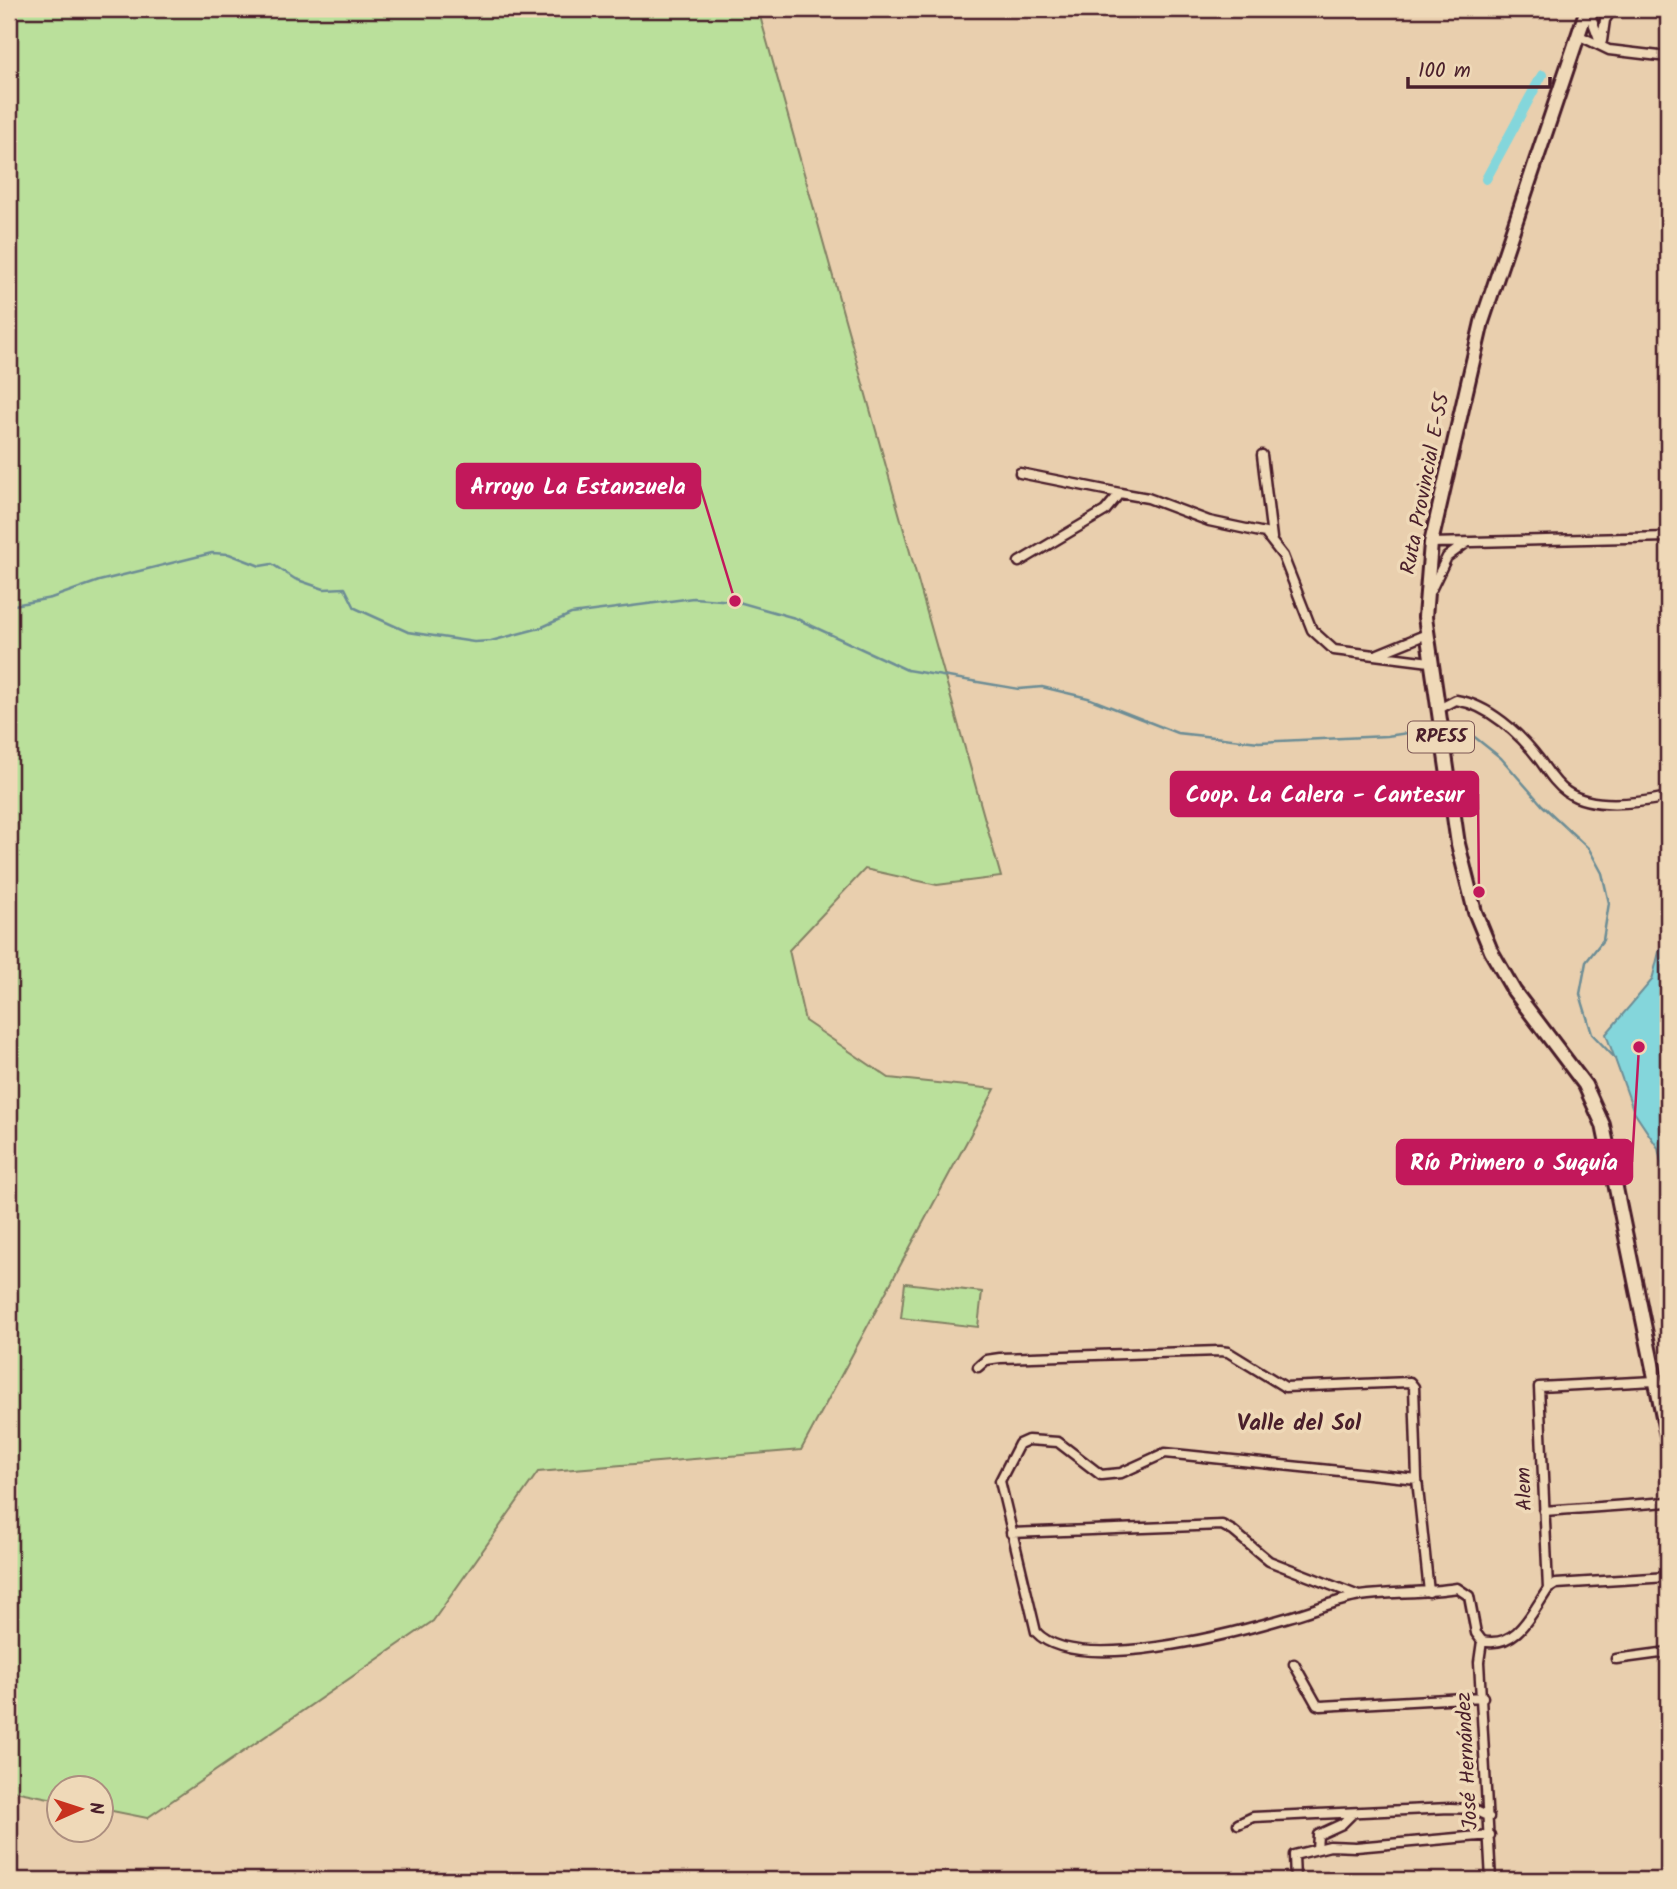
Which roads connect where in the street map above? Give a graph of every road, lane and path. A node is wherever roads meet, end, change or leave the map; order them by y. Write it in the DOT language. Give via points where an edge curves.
graph roads {
  1 [pos="1587,9"];
  2 [pos="1612,9"];
  3 [pos="1578,35"];
  4 [pos="1601,44"];
  5 [pos="1668,57"];
  6 [pos="1262,455"];
  7 [pos="1020,473"];
  8 [pos="1119,493"];
  9 [pos="1668,537"];
  10 [pos="1272,538"];
  11 [pos="1468,541"];
  12 [pos="1431,543"];
  13 [pos="1018,562"];
  14 [pos="1425,602"];
  15 [pos="1427,634"];
  16 [pos="1376,655"];
  17 [pos="1430,662"];
  18 [pos="1437,709"];
  19 [pos="1668,797"];
  20 [pos="978,1367"];
  21 [pos="1656,1381"];
  22 [pos="1668,1441"];
  23 [pos="1417,1479"];
  24 [pos="1668,1502"];
  25 [pos="1544,1511"];
  26 [pos="1011,1533"];
  27 [pos="1668,1577"];
  28 [pos="1548,1589"];
  29 [pos="1429,1592"];
  30 [pos="1359,1596"];
  31 [pos="1482,1641"];
  32 [pos="1668,1652"];
  33 [pos="1616,1659"];
  34 [pos="1294,1664"];
  35 [pos="1483,1697"];
  36 [pos="1354,1812"];
  37 [pos="1489,1817"];
  38 [pos="1238,1824"];
  39 [pos="1490,1835"];
  40 [pos="1317,1849"];
  41 [pos="1295,1880"];
  42 [pos="1491,1880"];
  1 -- 3 [label="main road, Ruta Provincial E-55 / RPE55"];
  1 -- 4 [label="street"];
  2 -- 4 [label="street"];
  3 -- 4 [label="street"];
  3 -- 12 [label="main road, Ruta Provincial E-55 / RPE55" via="1482,322"];
  4 -- 5 [label="street" via="1615,51"];
  6 -- 10 [label="street"];
  7 -- 8 [label="street"];
  8 -- 10 [label="street"];
  8 -- 13 [label="street" via="1105,510"];
  9 -- 11 [label="street"];
  10 -- 16 [label="street" via="1319,639 1345,654"];
  11 -- 12 [label="street"];
  11 -- 14 [label="street" via="1447,557"];
  12 -- 14 [label="main road, Ruta Provincial E-55 / RPE55"];
  14 -- 15 [label="main road, Ruta Provincial E-55 / RPE55"];
  15 -- 16 [label="street"];
  15 -- 17 [label="main road, Ruta Provincial E-55 / RPE55"];
  16 -- 17 [label="street"];
  17 -- 18 [label="main road, Ruta Provincial E-55 / RPE55"];
  18 -- 19 [label="street" via="1457,701 1478,706 1516,734 1560,786 1575,796 1597,802"];
  18 -- 21 [label="main road, Ruta Provincial E-55 / RPE55" via="1460,855 1482,932 1514,991 1585,1085 1603,1125"];
  20 -- 23 [label="street" via="1000,1358 1220,1351 1285,1387 1410,1382"];
  21 -- 22 [label="main road, Ruta Provincial E-55 / RPE55"];
  21 -- 25 [label="street, Alem" via="1539,1387"];
  23 -- 26 [label="street" via="1165,1453 1121,1473 1101,1475 1058,1442 1028,1440 1019,1444 1000,1481"];
  23 -- 29 [label="street"];
  24 -- 25 [label="street"];
  25 -- 28 [label="street, Alem"];
  26 -- 30 [label="street" via="1222,1525 1269,1561"];
  26 -- 30 [label="street" via="1035,1632 1053,1646 1109,1653 1137,1650 1266,1624"];
  27 -- 28 [label="street" via="1564,1583"];
  28 -- 31 [label="street" via="1513,1637 1503,1643"];
  29 -- 30 [label="street"];
  29 -- 31 [label="street" via="1463,1590 1469,1596 1476,1633"];
  31 -- 35 [label="street, José Hernández"];
  32 -- 33 [label="street"];
  34 -- 35 [label="street" via="1321,1706"];
  35 -- 37 [label="street, José Hernández"];
  36 -- 37 [label="street" via="1462,1808"];
  36 -- 38 [label="street" via="1253,1817"];
  36 -- 40 [label="street" via="1342,1824 1318,1835"];
  37 -- 39 [label="street, José Hernández"];
  39 -- 40 [label="street"];
  39 -- 42 [label="street, José Hernández"];
  40 -- 41 [label="street" via="1294,1855"];
}
